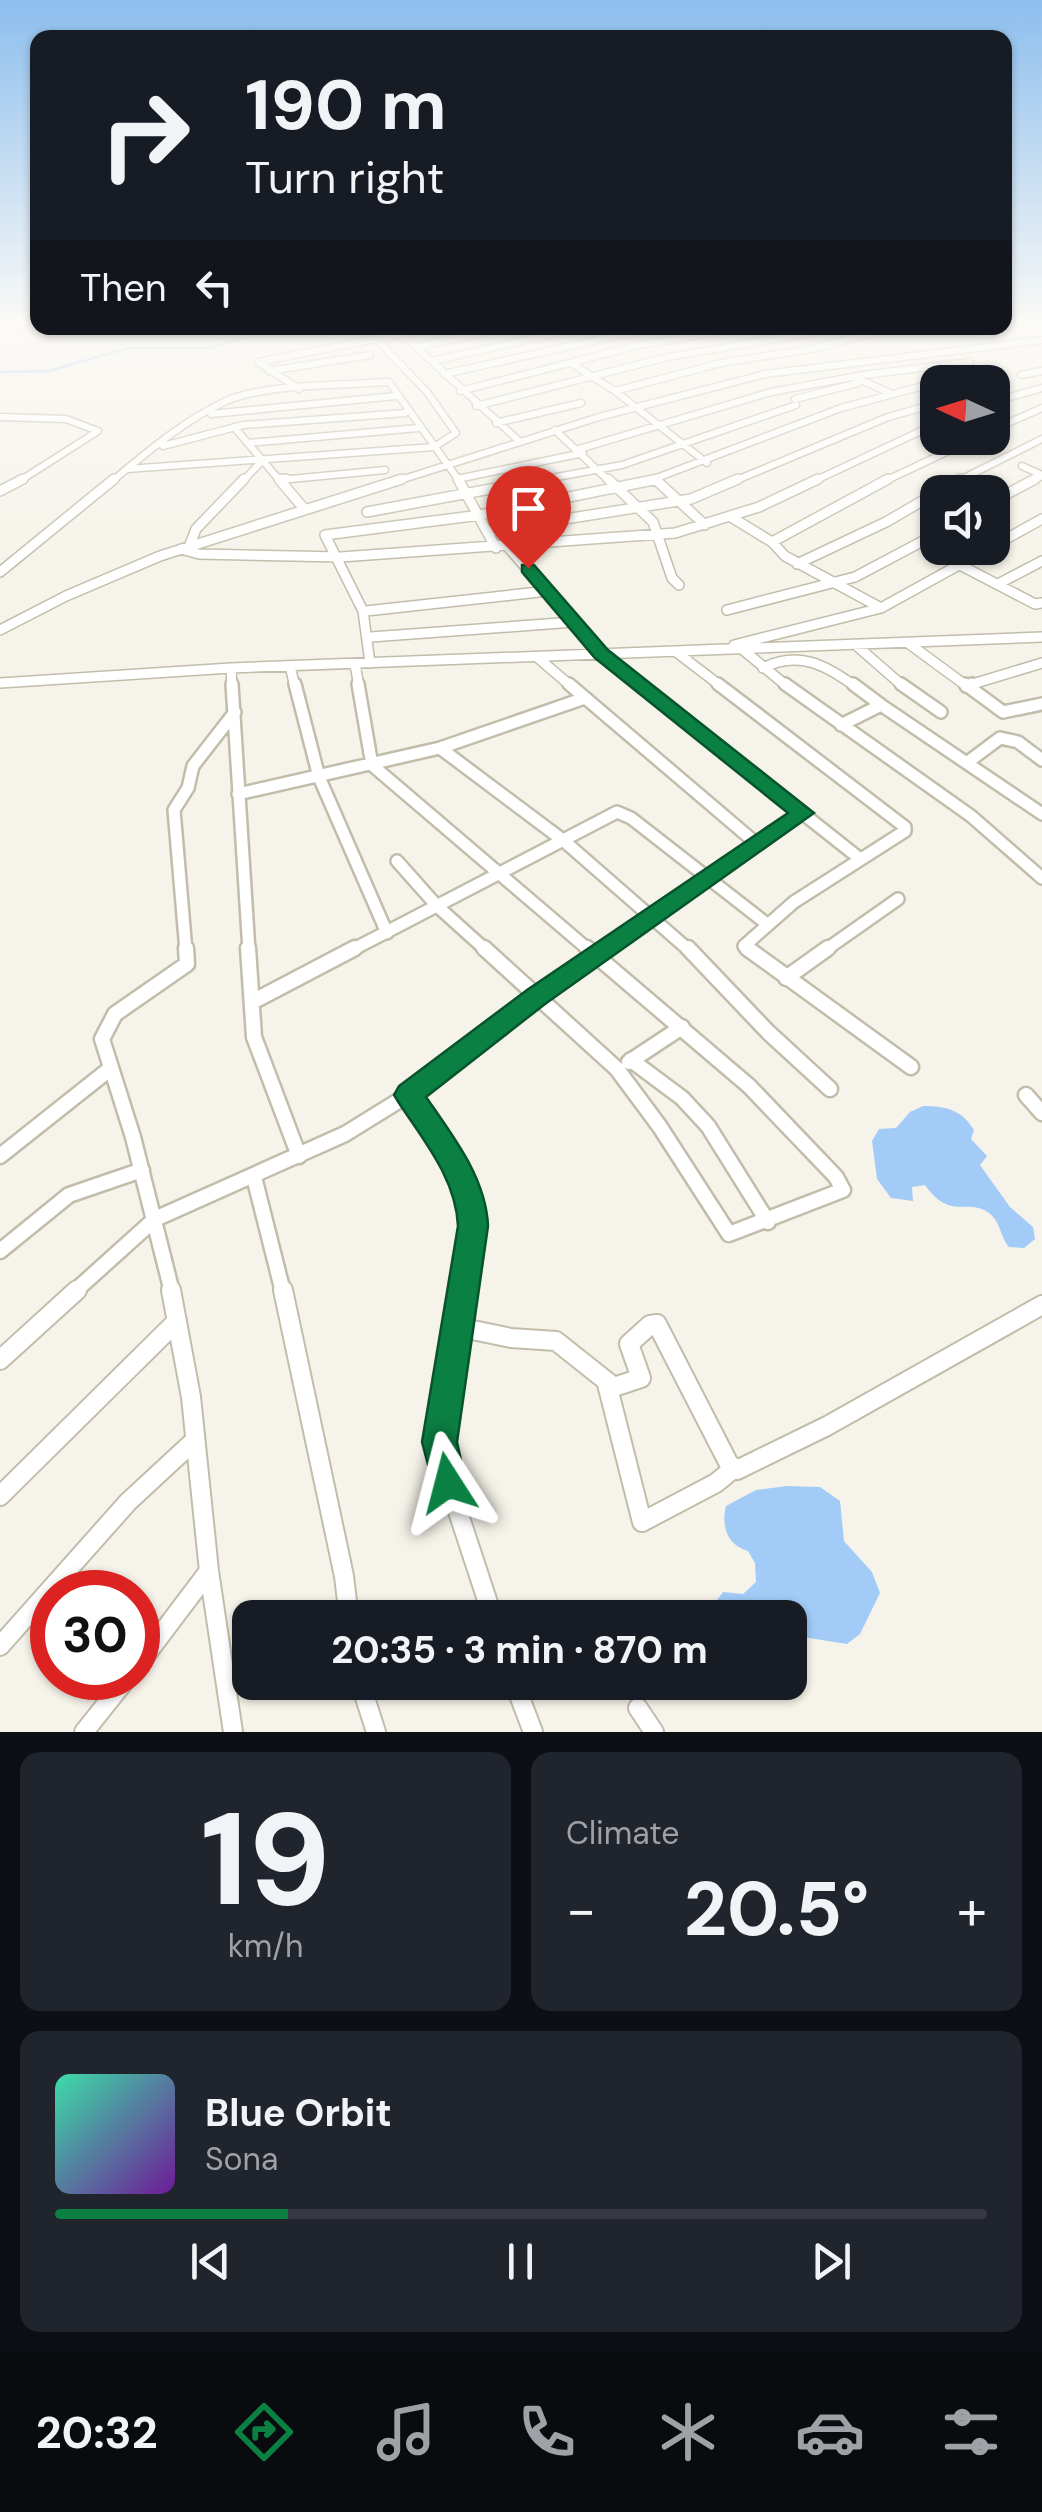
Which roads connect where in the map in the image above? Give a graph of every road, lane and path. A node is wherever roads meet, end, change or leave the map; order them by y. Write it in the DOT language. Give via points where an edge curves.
graph roads {
  1 [pos="226,403"];
  2 [pos="325,403"];
  3 [pos="400,403"];
  4 [pos="435,403"];
  5 [pos="473,403"];
  6 [pos="489,403"];
  7 [pos="580,403"];
  8 [pos="630,403"];
  9 [pos="652,403"];
  10 [pos="737,403"];
  11 [pos="793,403"];
  12 [pos="858,403"];
  13 [pos="476,406"];
  14 [pos="636,407"];
  15 [pos="920,408"];
  16 [pos="1042,408"];
  17 [pos="405,413"];
  18 [pos="208,414"];
  19 [pos="0,418"];
  20 [pos="496,422"];
  21 [pos="1010,422"];
  22 [pos="234,426"];
  23 [pos="661,427"];
  24 [pos="418,428"];
  25 [pos="555,430"];
  26 [pos="920,432"];
  27 [pos="519,441"];
  28 [pos="1040,442"];
  29 [pos="248,443"];
  30 [pos="684,444"];
  31 [pos="434,447"];
  32 [pos="150,450"];
  33 [pos="581,451"];
  34 [pos="939,455"];
  35 [pos="263,460"];
  36 [pos="707,463"];
  37 [pos="448,464"];
  38 [pos="1022,466"];
  39 [pos="599,469"];
  40 [pos="126,470"];
  41 [pos="384,470"];
  42 [pos="1042,475"];
  43 [pos="458,479"];
  44 [pos="280,480"];
  45 [pos="656,480"];
  46 [pos="621,488"];
  47 [pos="0,491"];
  48 [pos="1010,492"];
  49 [pos="467,494"];
  50 [pos="681,502"];
  51 [pos="641,508"];
  52 [pos="305,510"];
  53 [pos="367,512"];
  54 [pos="480,515"];
  55 [pos="731,517"];
  56 [pos="1042,519"];
  57 [pos="705,525"];
  58 [pos="490,531"];
  59 [pos="658,534"];
  60 [pos="772,542"];
  61 [pos="920,542"];
  62 [pos="508,547"];
  63 [pos="185,548"];
  64 [pos="496,548"];
  65 [pos="341,556"];
  66 [pos="1042,561"];
  67 [pos="797,564"];
  68 [pos="962,566"];
  69 [pos="0,572"];
  70 [pos="833,583"];
  71 [pos="998,584"];
  72 [pos="679,586"];
  73 [pos="548,592"];
  74 [pos="1042,604"];
  75 [pos="882,608"];
  76 [pos="728,610"];
  77 [pos="366,612"];
  78 [pos="574,622"];
  79 [pos="0,630"];
  80 [pos="371,636"];
  81 [pos="1042,637"];
  82 [pos="908,643"];
  83 [pos="857,646"];
  84 [pos="720,649"];
  85 [pos="742,649"];
  86 [pos="675,651"];
  87 [pos="601,654"];
  88 [pos="537,657"];
  89 [pos="1042,663"];
  90 [pos="354,664"];
  91 [pos="370,664"];
  92 [pos="290,666"];
  93 [pos="232,668"];
  94 [pos="763,668"];
  95 [pos="0,683"];
  96 [pos="966,686"];
  97 [pos="582,698"];
  98 [pos="1042,704"];
  99 [pos="881,705"];
  100 [pos="235,712"];
  101 [pos="940,712"];
  102 [pos="841,725"];
  103 [pos="440,748"];
  104 [pos="1041,758"];
  105 [pos="968,762"];
  106 [pos="372,765"];
  107 [pos="319,778"];
  108 [pos="238,794"];
  109 [pos="803,813"];
  110 [pos="1042,814"];
  111 [pos="564,841"];
  112 [pos="756,844"];
  113 [pos="859,858"];
  114 [pos="397,860"];
  115 [pos="500,873"];
  116 [pos="712,878"];
  117 [pos="1042,878"];
  118 [pos="898,899"];
  119 [pos="437,906"];
  120 [pos="651,916"];
  121 [pos="768,924"];
  122 [pos="386,933"];
  123 [pos="596,955"];
  124 [pos="786,978"];
  125 [pos="536,997"];
  126 [pos="252,1002"];
  127 [pos="682,1027"];
  128 [pos="631,1060"];
  129 [pos="911,1067"];
  130 [pos="112,1068"];
  131 [pos="617,1070"];
  132 [pos="830,1089"];
  133 [pos="408,1095"];
  134 [pos="1026,1095"];
  135 [pos="1042,1113"];
  136 [pos="0,1156"];
  137 [pos="299,1156"];
  138 [pos="142,1170"];
  139 [pos="254,1177"];
  140 [pos="155,1219"];
  141 [pos="768,1222"];
  142 [pos="0,1251"];
  143 [pos="1042,1304"];
  144 [pos="177,1321"];
  145 [pos="458,1327"];
  146 [pos="0,1360"];
  147 [pos="608,1384"];
  148 [pos="195,1440"];
  149 [pos="733,1469"];
  150 [pos="0,1496"];
  151 [pos="209,1570"];
  152 [pos="347,1600"];
  153 [pos="486,1600"];
  154 [pos="160,1636"];
  155 [pos="0,1646"];
  156 [pos="109,1700"];
  157 [pos="366,1700"];
  158 [pos="521,1700"];
  159 [pos="638,1708"];
  160 [pos="84,1732"];
  161 [pos="233,1732"];
  162 [pos="376,1732"];
  163 [pos="533,1732"];
  164 [pos="654,1732"];
  1 -- 18 [label="street"];
  2 -- 18 [label="street"];
  3 -- 17 [label="street"];
  4 -- 31 [label="street" via="456,433"];
  5 -- 13 [label="street"];
  6 -- 13 [label="street"];
  7 -- 20 [label="street"];
  8 -- 14 [label="street"];
  9 -- 14 [label="street"];
  10 -- 23 [label="street"];
  11 -- 30 [label="street"];
  12 -- 36 [label="street"];
  13 -- 20 [label="street"];
  14 -- 23 [label="street"];
  14 -- 25 [label="street"];
  15 -- 50 [label="street"];
  16 -- 21 [label="street"];
  17 -- 22 [label="street"];
  17 -- 24 [label="street"];
  18 -- 32 [label="street"];
  19 -- 47 [label="street" via="52,417 98,431"];
  20 -- 27 [label="street"];
  22 -- 29 [label="street"];
  22 -- 32 [label="street"];
  23 -- 30 [label="street"];
  23 -- 33 [label="street"];
  24 -- 29 [label="street"];
  24 -- 31 [label="street"];
  25 -- 27 [label="street"];
  25 -- 33 [label="street"];
  26 -- 55 [label="street"];
  27 -- 37 [label="street"];
  28 -- 67 [label="street"];
  29 -- 35 [label="street"];
  30 -- 36 [label="street"];
  30 -- 39 [label="street"];
  31 -- 35 [label="street"];
  31 -- 37 [label="street"];
  32 -- 40 [label="street"];
  33 -- 39 [label="street"];
  33 -- 43 [label="street"];
  34 -- 60 [label="street"];
  35 -- 40 [label="street"];
  35 -- 44 [label="street"];
  35 -- 63 [label="street"];
  36 -- 45 [label="street"];
  37 -- 43 [label="street"];
  37 -- 52 [label="street"];
  38 -- 42 [label="street"];
  39 -- 46 [label="street"];
  39 -- 49 [label="street"];
  40 -- 69 [label="street"];
  41 -- 44 [label="street"];
  42 -- 48 [label="street"];
  43 -- 49 [label="street"];
  44 -- 52 [label="street"];
  45 -- 46 [label="street"];
  45 -- 50 [label="street"];
  46 -- 51 [label="street"];
  46 -- 54 [label="street"];
  49 -- 53 [label="street"];
  49 -- 54 [label="street"];
  50 -- 51 [label="street"];
  50 -- 57 [label="street"];
  51 -- 58 [label="street"];
  51 -- 59 [label="street"];
  52 -- 63 [label="street"];
  54 -- 58 [label="street"];
  54 -- 65 [label="street" via="326,535"];
  55 -- 57 [label="street"];
  55 -- 60 [label="street"];
  56 -- 68 [label="street"];
  57 -- 59 [label="street"];
  58 -- 64 [label="street"];
  59 -- 62 [label="street"];
  59 -- 72 [label="street"];
  60 -- 67 [label="street"];
  61 -- 70 [label="street"];
  62 -- 64 [label="street"];
  62 -- 73 [label="street"];
  63 -- 65 [label="street" via="199,554"];
  63 -- 79 [label="street"];
  64 -- 65 [label="street"];
  65 -- 77 [label="street"];
  66 -- 71 [label="street"];
  67 -- 70 [label="street"];
  68 -- 71 [label="street"];
  68 -- 75 [label="street"];
  70 -- 75 [label="street"];
  70 -- 76 [label="street"];
  71 -- 74 [label="street"];
  73 -- 77 [label="street"];
  73 -- 78 [label="street"];
  75 -- 84 [label="street"];
  77 -- 80 [label="street"];
  78 -- 80 [label="street"];
  78 -- 87 [label="street"];
  80 -- 91 [label="street"];
  81 -- 82 [label="street"];
  82 -- 83 [label="street"];
  82 -- 96 [label="street"];
  83 -- 85 [label="street"];
  83 -- 101 [label="street"];
  84 -- 85 [label="street"];
  84 -- 86 [label="street"];
  85 -- 94 [label="street"];
  86 -- 87 [label="street"];
  86 -- 113 [label="street" via="902,821 905,831"];
  87 -- 88 [label="street"];
  87 -- 109 [label="street"];
  88 -- 91 [label="street"];
  88 -- 97 [label="street"];
  89 -- 96 [label="street"];
  90 -- 91 [label="street"];
  90 -- 92 [label="street"];
  90 -- 106 [label="street"];
  92 -- 93 [label="street"];
  92 -- 107 [label="street"];
  93 -- 95 [label="street"];
  93 -- 100 [label="street"];
  94 -- 99 [label="street" via="776,658 812,659"];
  94 -- 102 [label="street"];
  96 -- 98 [label="street" via="1003,712"];
  97 -- 103 [label="street"];
  97 -- 112 [label="street"];
  99 -- 102 [label="street"];
  99 -- 105 [label="street"];
  100 -- 108 [label="street"];
  100 -- 130 [label="street" via="193,766 174,810 187,964 105,1027 102,1040"];
  102 -- 117 [label="street" via="1008,844"];
  103 -- 106 [label="street"];
  103 -- 111 [label="street"];
  104 -- 105 [label="street" via="1000,738"];
  105 -- 110 [label="street"];
  106 -- 107 [label="street"];
  106 -- 115 [label="street"];
  107 -- 108 [label="street"];
  107 -- 122 [label="street"];
  108 -- 126 [label="street"];
  109 -- 112 [label="street"];
  109 -- 113 [label="street"];
  111 -- 115 [label="street"];
  111 -- 116 [label="street" via="622,812"];
  111 -- 120 [label="street"];
  112 -- 116 [label="street"];
  113 -- 121 [label="street"];
  114 -- 119 [label="street"];
  115 -- 119 [label="street"];
  115 -- 123 [label="street"];
  116 -- 120 [label="street"];
  116 -- 121 [label="street"];
  118 -- 124 [label="street"];
  119 -- 122 [label="street"];
  119 -- 125 [label="street"];
  120 -- 123 [label="street"];
  120 -- 132 [label="street"];
  121 -- 124 [label="street" via="744,946"];
  122 -- 126 [label="street"];
  123 -- 125 [label="street"];
  123 -- 127 [label="street"];
  124 -- 129 [label="street"];
  125 -- 131 [label="street"];
  125 -- 133 [label="street"];
  126 -- 137 [label="street" via="254,1037"];
  127 -- 128 [label="street"];
  127 -- 141 [label="street" via="750,1086 844,1188"];
  128 -- 131 [label="street"];
  128 -- 141 [label="street" via="703,1120"];
  130 -- 136 [label="street"];
  130 -- 138 [label="street"];
  131 -- 141 [label="street" via="722,1229 734,1235"];
  133 -- 137 [label="street"];
  133 -- 145 [label="street" via="450,1156 472,1205"];
  134 -- 135 [label="street"];
  137 -- 139 [label="street"];
  138 -- 140 [label="street"];
  138 -- 142 [label="street" via="69,1195"];
  139 -- 140 [label="street"];
  139 -- 152 [label="street" via="298,1346"];
  140 -- 144 [label="street"];
  140 -- 146 [label="street"];
  143 -- 149 [label="street" via="827,1426"];
  144 -- 148 [label="street"];
  144 -- 150 [label="street"];
  145 -- 147 [label="street" via="561,1343"];
  145 -- 153 [label="street" via="440,1442"];
  147 -- 149 [label="street" via="642,1522"];
  147 -- 149 [label="street" via="639,1380 629,1344 658,1324"];
  148 -- 151 [label="street"];
  148 -- 155 [label="street" via="128,1502"];
  151 -- 154 [label="street"];
  151 -- 161 [label="street"];
  156 -- 160 [label="street"];
  157 -- 162 [label="street"];
  158 -- 163 [label="street"];
  159 -- 164 [label="street"];
}
